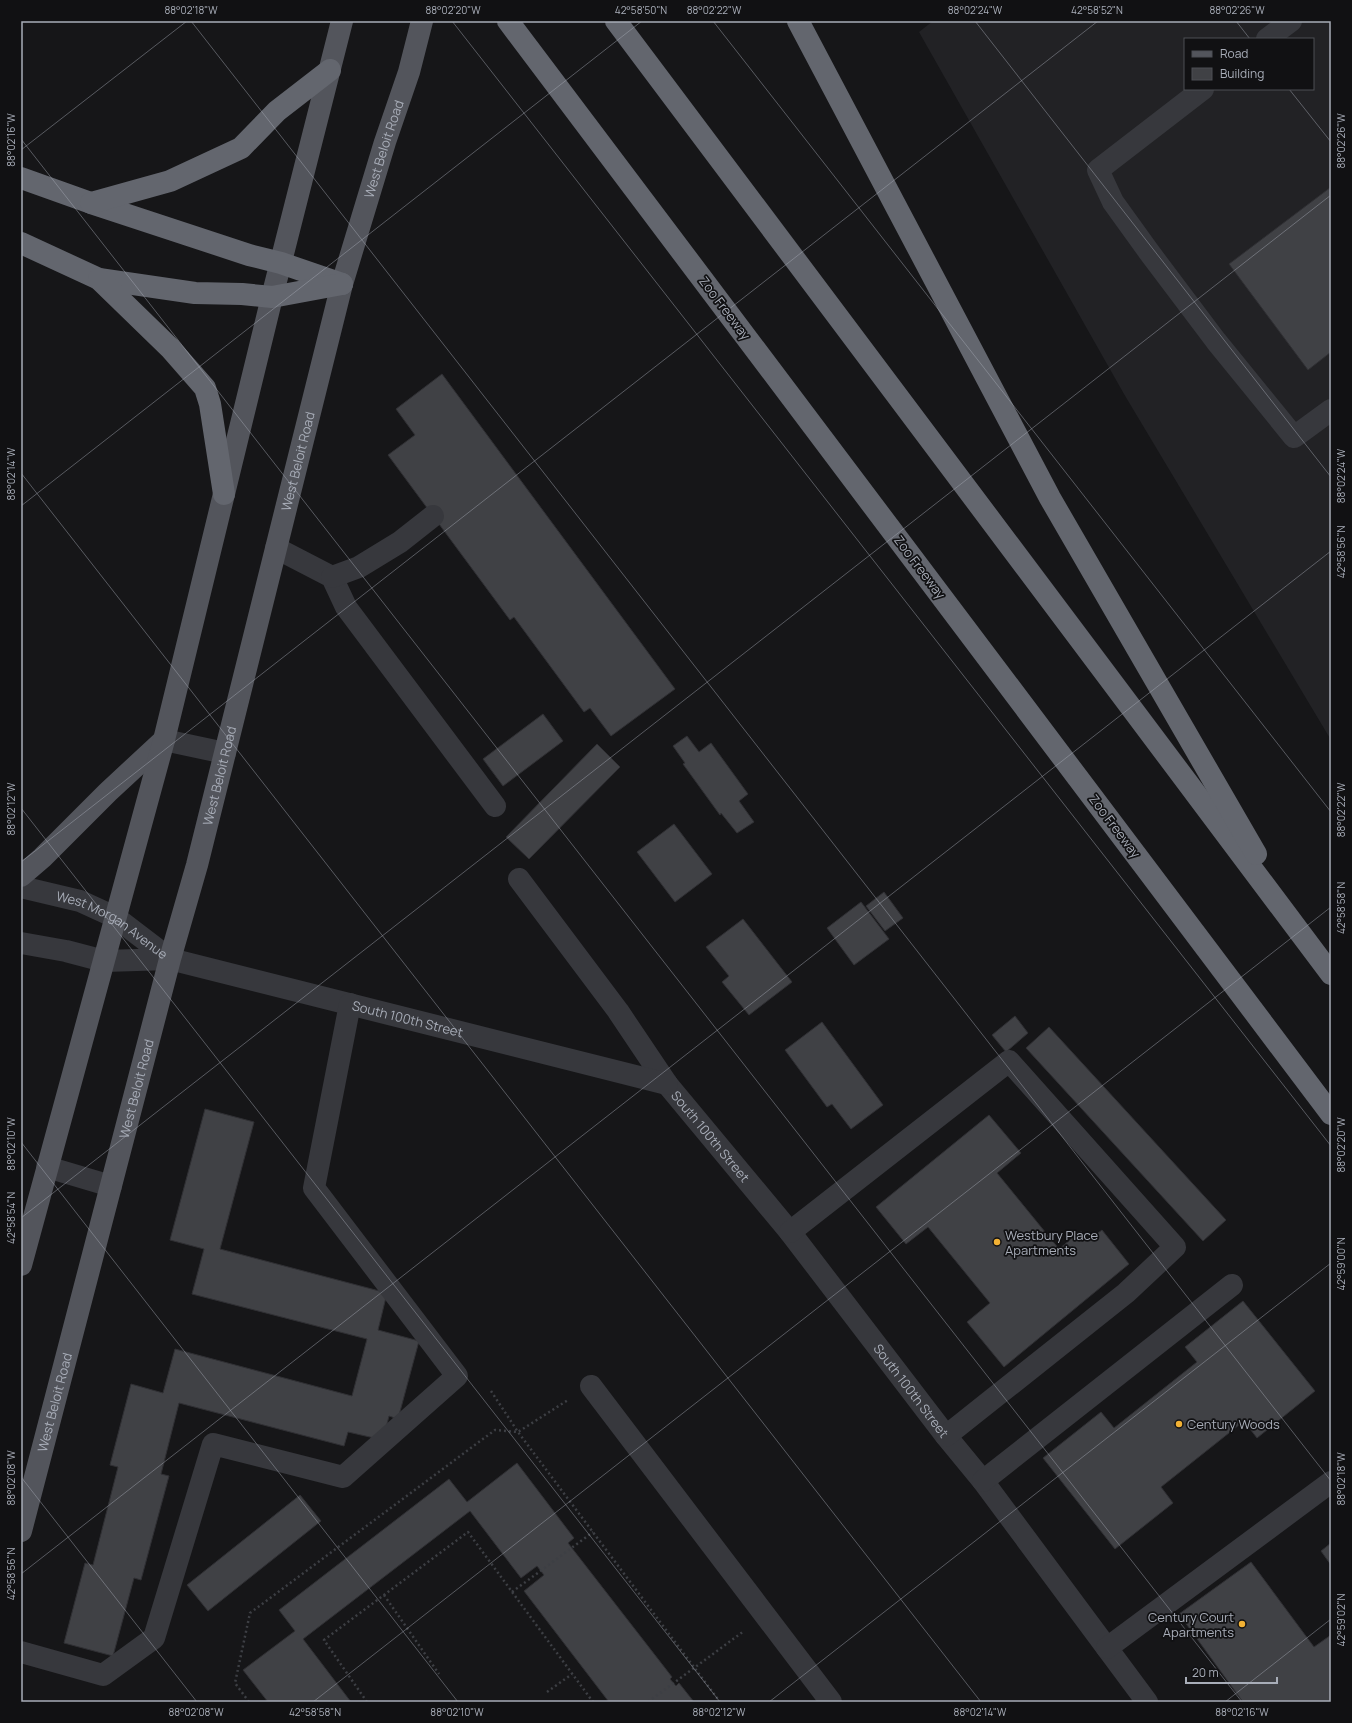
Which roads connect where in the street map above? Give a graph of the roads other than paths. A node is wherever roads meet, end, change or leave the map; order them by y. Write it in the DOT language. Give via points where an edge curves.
graph roads {
  1 [pos="342,21"];
  2 [pos="422,21"];
  3 [pos="508,21"];
  4 [pos="616,21"];
  5 [pos="798,21"];
  6 [pos="1291,21"];
  7 [pos="1268,38"];
  8 [pos="330,70"];
  9 [pos="1202,90"];
  10 [pos="21,178"];
  11 [pos="91,203"];
  12 [pos="21,243"];
  13 [pos="281,263"];
  14 [pos="100,279"];
  15 [pos="342,284"];
  16 [pos="272,297"];
  17 [pos="1331,410"];
  18 [pos="224,494"];
  19 [pos="433,516"];
  20 [pos="276,548"];
  21 [pos="332,577"];
  22 [pos="164,740"];
  23 [pos="225,753"];
  24 [pos="495,806"];
  25 [pos="21,876"];
  26 [pos="519,879"];
  27 [pos="21,887"];
  28 [pos="115,917"];
  29 [pos="1306,940"];
  30 [pos="21,943"];
  31 [pos="170,959"];
  32 [pos="104,961"];
  33 [pos="1331,974"];
  34 [pos="350,1004"];
  35 [pos="668,1084"];
  36 [pos="1331,1114"];
  37 [pos="46,1167"];
  38 [pos="111,1186"];
  39 [pos="790,1232"];
  40 [pos="21,1265"];
  41 [pos="1232,1285"];
  42 [pos="591,1386"];
  43 [pos="946,1436"];
  44 [pos="983,1481"];
  45 [pos="1331,1482"];
  46 [pos="21,1531"];
  47 [pos="1107,1648"];
  48 [pos="21,1652"];
  49 [pos="831,1702"];
  50 [pos="1147,1702"];
  1 -- 8 [label="main road"];
  2 -- 15 [label="main road, West Beloit Road" via="409,72"];
  3 -- 36 [label="highway, Zoo Freeway"];
  4 -- 29 [label="highway"];
  5 -- 29 [label="highway" via="1050,498"];
  6 -- 7 [label="street"];
  8 -- 11 [label="highway" via="277,112 241,148 170,181"];
  8 -- 13 [label="main road"];
  9 -- 17 [label="street" via="1098,170 1113,202 1149,252 1294,438"];
  10 -- 11 [label="highway"];
  11 -- 13 [label="highway" via="249,255"];
  12 -- 14 [label="highway"];
  13 -- 15 [label="highway"];
  13 -- 16 [label="main road"];
  14 -- 16 [label="highway" via="195,293"];
  14 -- 18 [label="highway" via="170,348 205,388 210,404"];
  15 -- 16 [label="highway"];
  15 -- 20 [label="main road, West Beloit Road"];
  16 -- 18 [label="main road"];
  18 -- 22 [label="main road"];
  19 -- 21 [label="street" via="400,542 371,560"];
  20 -- 21 [label="street"];
  20 -- 23 [label="main road, West Beloit Road"];
  21 -- 24 [label="street" via="346,607"];
  22 -- 23 [label="street"];
  22 -- 25 [label="main road"];
  22 -- 28 [label="main road"];
  23 -- 31 [label="main road, West Beloit Road" via="198,865"];
  26 -- 35 [label="street, South 100th Street" via="618,1011"];
  27 -- 28 [label="street, West Morgan Avenue" via="80,901"];
  28 -- 31 [label="street, West Morgan Avenue"];
  28 -- 32 [label="main road"];
  29 -- 33 [label="highway"];
  30 -- 32 [label="street, West Morgan Avenue"];
  31 -- 32 [label="street, West Morgan Avenue"];
  31 -- 34 [label="street, South 100th Street"];
  31 -- 38 [label="main road, West Beloit Road"];
  32 -- 37 [label="main road"];
  34 -- 35 [label="street, South 100th Street"];
  34 -- 48 [label="street" via="314,1188 457,1376 343,1477 213,1444 154,1638 103,1674"];
  35 -- 39 [label="street, South 100th Street"];
  37 -- 38 [label="street"];
  37 -- 40 [label="main road"];
  38 -- 46 [label="main road, West Beloit Road"];
  39 -- 43 [label="street, South 100th Street"];
  39 -- 43 [label="street" via="1009,1061 1175,1247 1126,1293"];
  41 -- 44 [label="street"];
  42 -- 49 [label="street"];
  43 -- 44 [label="street, South 100th Street"];
  44 -- 47 [label="street, South 100th Street"];
  45 -- 47 [label="street"];
  47 -- 50 [label="street, South 100th Street"];
}
